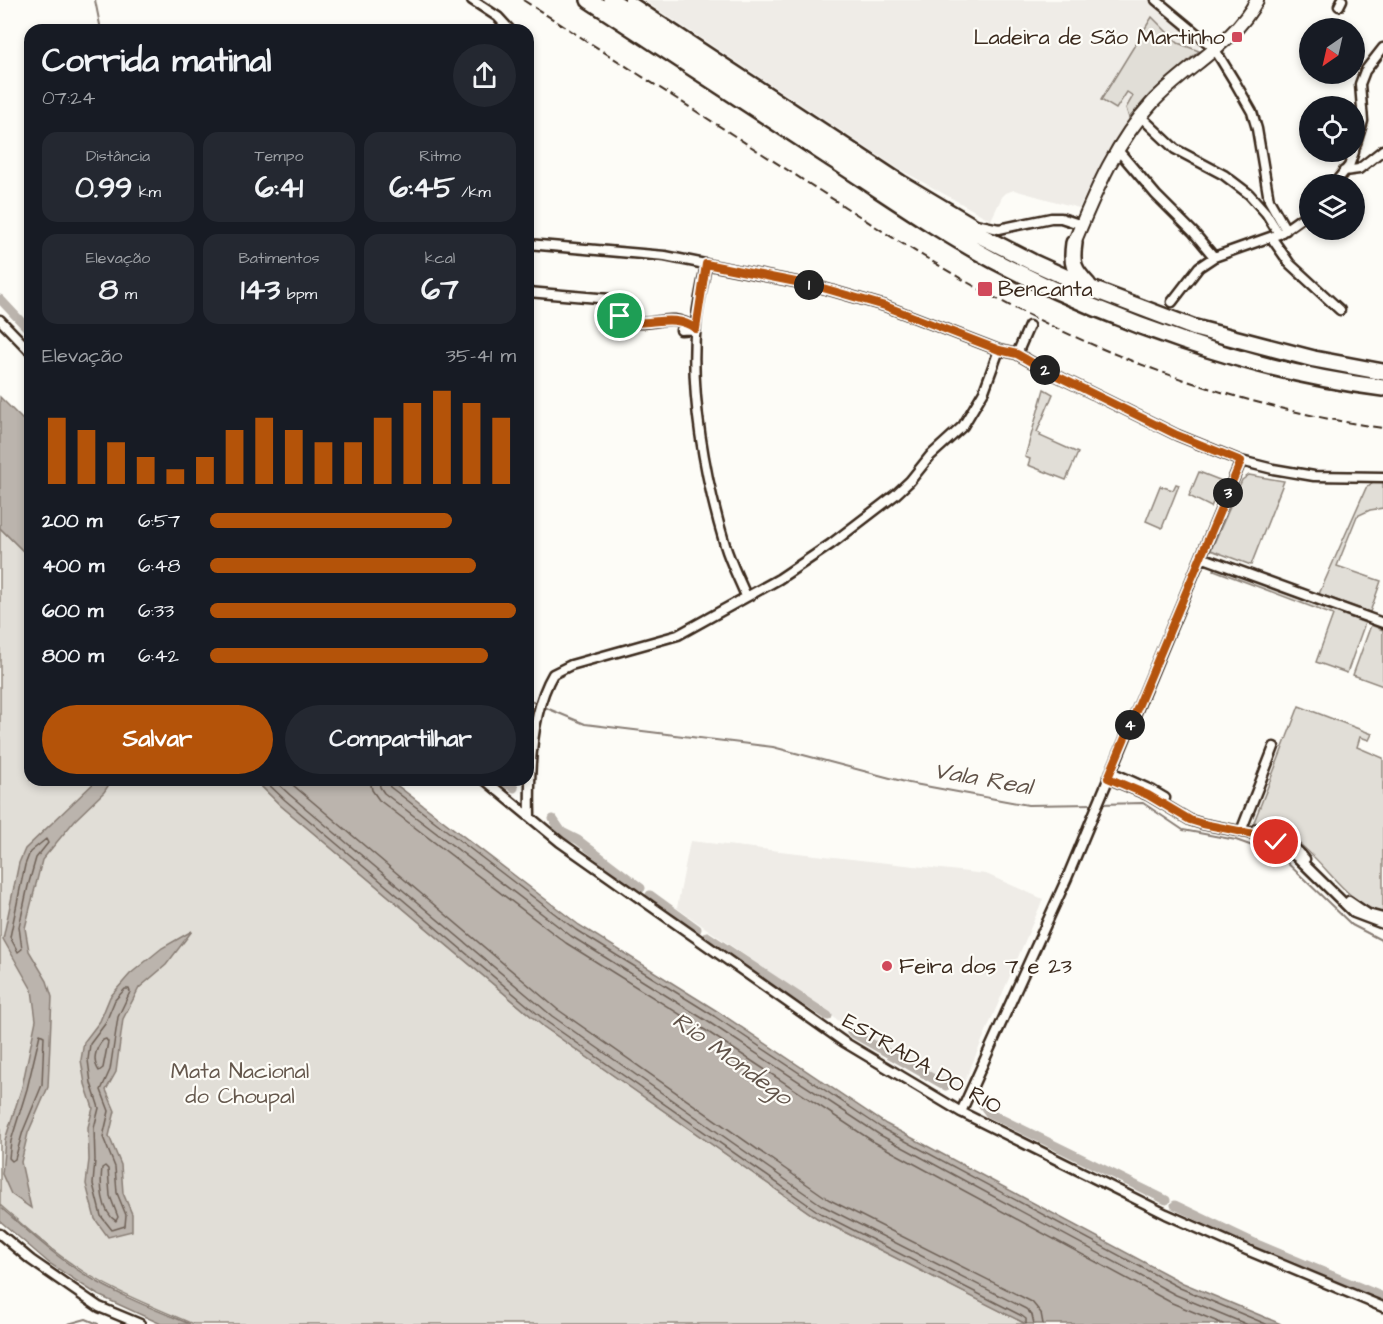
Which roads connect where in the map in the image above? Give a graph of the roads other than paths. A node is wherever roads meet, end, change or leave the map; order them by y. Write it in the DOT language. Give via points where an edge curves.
graph roads {
  1 [pos="472,0"];
  2 [pos="589,0"];
  3 [pos="611,0"];
  4 [pos="629,0"];
  5 [pos="1156,0"];
  6 [pos="1257,0"];
  7 [pos="505,24"];
  8 [pos="1214,48"];
  9 [pos="1383,48"];
  10 [pos="1361,96"];
  11 [pos="1140,116"];
  12 [pos="1117,150"];
  13 [pos="1383,150"];
  14 [pos="1348,162"];
  15 [pos="1344,171"];
  16 [pos="1342,174"];
  17 [pos="1299,220"];
  18 [pos="1082,225"];
  19 [pos="1279,234"];
  20 [pos="1074,243"];
  21 [pos="534,245"];
  22 [pos="1214,257"];
  23 [pos="1032,262"];
  24 [pos="706,264"];
  25 [pos="1092,289"];
  26 [pos="534,293"];
  27 [pos="1172,302"];
  28 [pos="1340,310"];
  29 [pos="0,320"];
  30 [pos="1029,326"];
  31 [pos="696,329"];
  32 [pos="681,330"];
  33 [pos="24,345"];
  34 [pos="999,350"];
  35 [pos="1017,354"];
  36 [pos="1383,372"];
  37 [pos="1383,388"];
  38 [pos="1241,461"];
  39 [pos="1383,477"];
  40 [pos="1201,557"];
  41 [pos="746,596"];
  42 [pos="1383,623"];
  43 [pos="534,744"];
  44 [pos="1274,747"];
  45 [pos="1110,775"];
  46 [pos="492,786"];
  47 [pos="531,786"];
  48 [pos="530,816"];
  49 [pos="1243,826"];
  50 [pos="1383,918"];
  51 [pos="1383,924"];
  52 [pos="961,1112"];
  53 [pos="0,1234"];
  54 [pos="1383,1307"];
  55 [pos="140,1324"];
  1 -- 7 [label="street"];
  2 -- 37 [label="highway" via="932,224 1020,273 1090,306 1176,339 1312,376"];
  3 -- 23 [label="highway" via="938,214"];
  4 -- 18 [label="street" via="902,180 976,224 999,229 1061,218"];
  5 -- 8 [label="street"];
  6 -- 8 [label="street" via="1239,25"];
  8 -- 11 [label="street"];
  8 -- 19 [label="street" via="1252,112"];
  9 -- 10 [label="street" via="1365,70"];
  11 -- 12 [label="street"];
  11 -- 19 [label="street" via="1175,149 1224,175 1249,194"];
  12 -- 18 [label="street"];
  12 -- 22 [label="street"];
  13 -- 15 [label="street" via="1359,169"];
  14 -- 15 [label="street"];
  15 -- 16 [label="street"];
  17 -- 19 [label="street"];
  18 -- 20 [label="street"];
  19 -- 22 [label="street"];
  19 -- 28 [label="street" via="1290,264"];
  20 -- 23 [label="highway" via="1059,263"];
  20 -- 25 [label="highway" via="1073,267"];
  21 -- 24 [label="street" via="665,256"];
  22 -- 27 [label="street" via="1199,267"];
  23 -- 25 [label="highway"];
  24 -- 31 [label="street"];
  24 -- 34 [label="street" via="816,286 885,306"];
  25 -- 36 [label="highway" via="1195,328 1314,359"];
  26 -- 31 [label="street" via="610,299 623,320 674,320"];
  29 -- 33 [label="street"];
  30 -- 35 [label="street"];
  31 -- 32 [label="street"];
  31 -- 41 [label="street" via="695,381 708,472 726,547"];
  34 -- 35 [label="street"];
  34 -- 41 [label="street" via="970,417 902,488 824,549"];
  35 -- 38 [label="street" via="1177,435"];
  38 -- 39 [label="street" via="1314,476"];
  38 -- 40 [label="street"];
  40 -- 42 [label="street"];
  40 -- 45 [label="street"];
  41 -- 43 [label="street" via="678,635 571,665 553,674 539,710"];
  44 -- 49 [label="street"];
  45 -- 49 [label="street" via="1153,791 1194,816"];
  45 -- 51 [label="street" via="1196,822 1276,842 1354,913"];
  45 -- 52 [label="street"];
  46 -- 48 [label="street, ESTRADA DO RIO"];
  47 -- 48 [label="street"];
  48 -- 52 [label="street, ESTRADA DO RIO" via="560,842 844,1042"];
  49 -- 50 [label="street" via="1286,840 1354,906"];
  52 -- 54 [label="street, ESTRADA DO RIO" via="1176,1218"];
  53 -- 55 [label="street" via="99,1307"];
}
